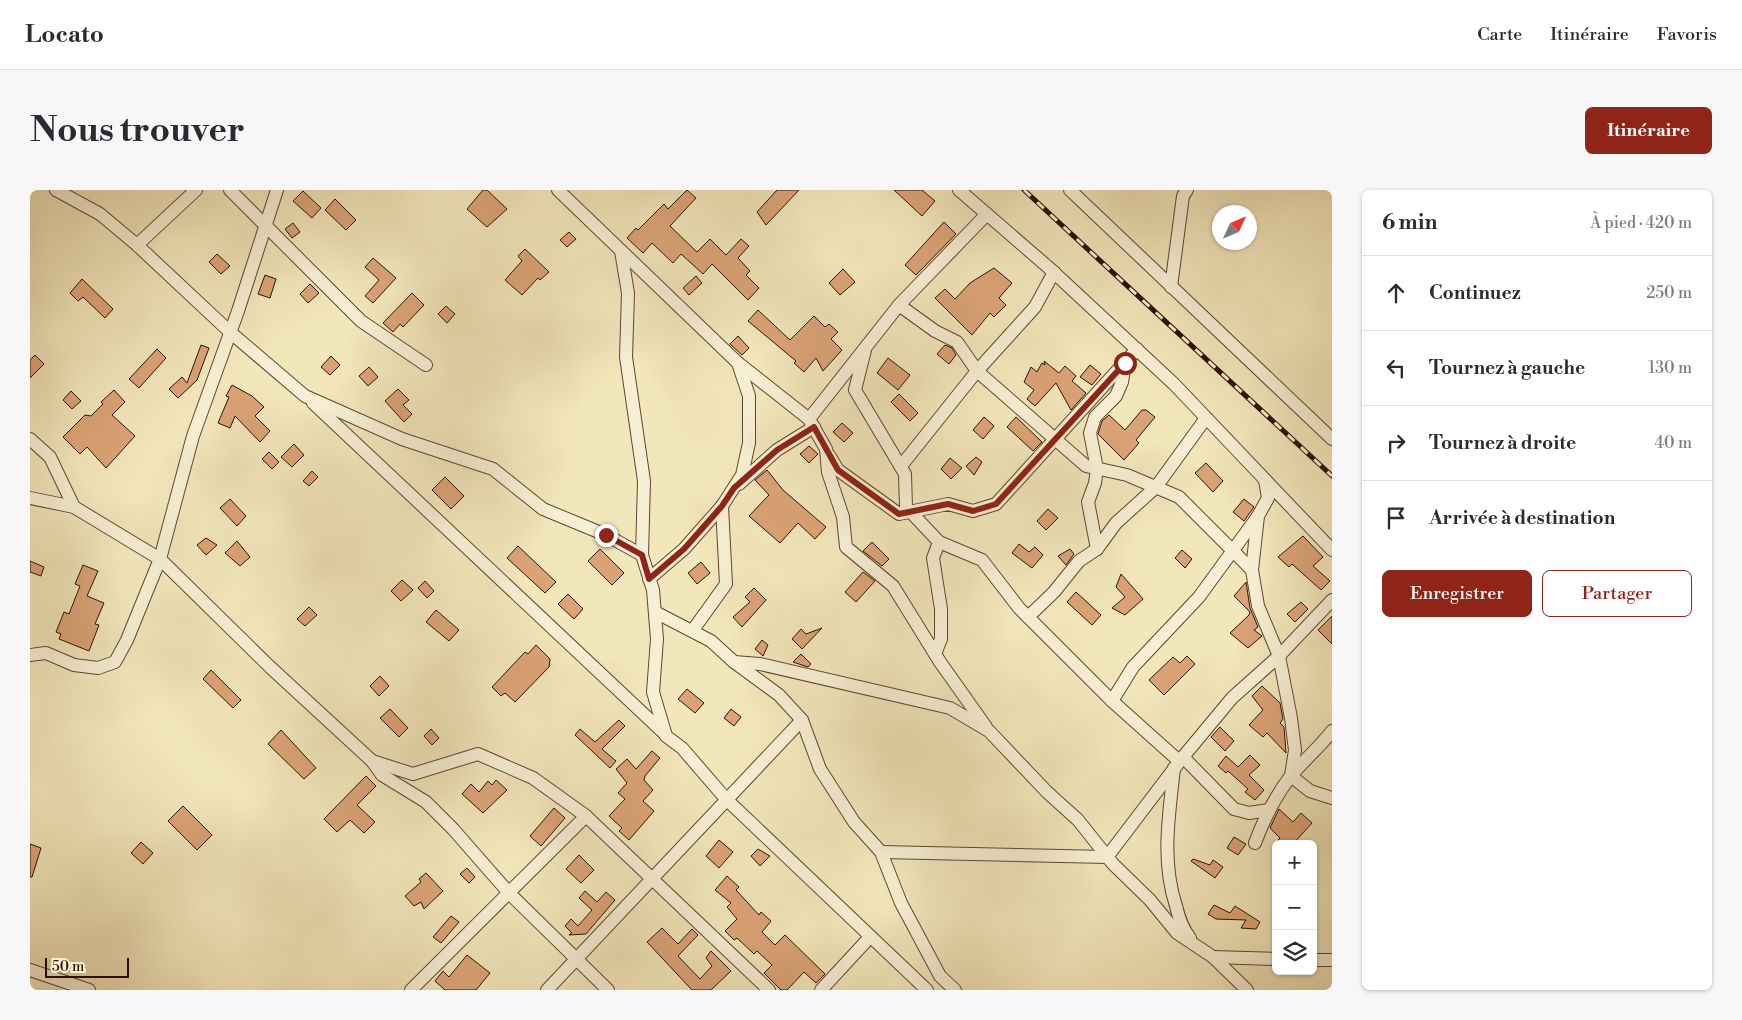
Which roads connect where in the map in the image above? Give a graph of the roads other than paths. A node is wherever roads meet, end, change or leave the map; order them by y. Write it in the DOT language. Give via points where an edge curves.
graph roads {
  1 [pos="56,190"];
  2 [pos="75,190"];
  3 [pos="196,190"];
  4 [pos="230,190"];
  5 [pos="277,190"];
  6 [pos="558,190"];
  7 [pos="959,190"];
  8 [pos="1070,190"];
  9 [pos="1188,190"];
  10 [pos="100,214"];
  11 [pos="987,214"];
  12 [pos="266,226"];
  13 [pos="137,245"];
  14 [pos="621,251"];
  15 [pos="1054,272"];
  16 [pos="1171,287"];
  17 [pos="899,305"];
  18 [pos="230,332"];
  19 [pos="1137,349"];
  20 [pos="865,350"];
  21 [pos="738,363"];
  22 [pos="1125,363"];
  23 [pos="426,365"];
  24 [pos="978,371"];
  25 [pos="305,396"];
  26 [pos="1206,418"];
  27 [pos="812,423"];
  28 [pos="30,439"];
  29 [pos="1332,439"];
  30 [pos="1054,441"];
  31 [pos="826,449"];
  32 [pos="900,466"];
  33 [pos="1097,469"];
  34 [pos="1265,480"];
  35 [pos="1156,487"];
  36 [pos="734,488"];
  37 [pos="30,498"];
  38 [pos="74,507"];
  39 [pos="723,511"];
  40 [pos="910,511"];
  41 [pos="1258,516"];
  42 [pos="939,542"];
  43 [pos="1097,549"];
  44 [pos="1332,550"];
  45 [pos="1232,551"];
  46 [pos="642,555"];
  47 [pos="160,559"];
  48 [pos="1252,570"];
  49 [pos="649,579"];
  50 [pos="1332,600"];
  51 [pos="655,612"];
  52 [pos="1028,616"];
  53 [pos="693,630"];
  54 [pos="935,654"];
  55 [pos="30,655"];
  56 [pos="1279,656"];
  57 [pos="734,662"];
  58 [pos="1112,701"];
  59 [pos="802,720"];
  60 [pos="989,731"];
  61 [pos="1332,731"];
  62 [pos="666,736"];
  63 [pos="372,761"];
  64 [pos="1179,762"];
  65 [pos="1291,776"];
  66 [pos="1332,798"];
  67 [pos="726,799"];
  68 [pos="1269,810"];
  69 [pos="586,816"];
  70 [pos="1255,843"];
  71 [pos="880,852"];
  72 [pos="1107,857"];
  73 [pos="653,878"];
  74 [pos="509,893"];
  75 [pos="870,937"];
  76 [pos="1198,947"];
  77 [pos="1213,957"];
  78 [pos="576,959"];
  79 [pos="1272,959"];
  80 [pos="1317,960"];
  81 [pos="1332,960"];
  82 [pos="30,970"];
  83 [pos="422,985"];
  84 [pos="89,990"];
  85 [pos="412,990"];
  86 [pos="547,990"];
  87 [pos="608,990"];
  88 [pos="769,990"];
  89 [pos="821,990"];
  90 [pos="927,990"];
  91 [pos="955,990"];
  92 [pos="1247,990"];
  1 -- 10 [label="street"];
  2 -- 10 [label="street"];
  3 -- 13 [label="street"];
  4 -- 12 [label="street"];
  5 -- 12 [label="street"];
  6 -- 14 [label="street"];
  7 -- 11 [label="street"];
  8 -- 16 [label="street"];
  9 -- 16 [label="street" via="1183,196"];
  10 -- 13 [label="street"];
  11 -- 15 [label="street"];
  11 -- 17 [label="street"];
  12 -- 18 [label="street"];
  12 -- 23 [label="street" via="361,321"];
  13 -- 18 [label="street"];
  14 -- 21 [label="street"];
  14 -- 46 [label="street" via="628,293 626,357 644,481"];
  15 -- 19 [label="street"];
  15 -- 24 [label="street" via="1035,307"];
  16 -- 29 [label="street"];
  17 -- 20 [label="street"];
  17 -- 24 [label="street" via="935,331 957,342"];
  18 -- 25 [label="street"];
  18 -- 47 [label="street" via="193,436"];
  19 -- 22 [label="street"];
  19 -- 26 [label="street"];
  20 -- 27 [label="street"];
  20 -- 32 [label="street" via="856,390"];
  21 -- 27 [label="street"];
  21 -- 36 [label="street" via="749,396 749,443 742,476"];
  22 -- 30 [label="street"];
  22 -- 33 [label="street" via="1116,396 1095,418 1090,433"];
  24 -- 30 [label="street"];
  24 -- 32 [label="street"];
  25 -- 46 [label="street" via="402,439 493,469 543,509 606,535"];
  25 -- 62 [label="street"];
  26 -- 34 [label="street"];
  26 -- 35 [label="street"];
  27 -- 31 [label="street"];
  27 -- 36 [label="street"];
  28 -- 38 [label="street" via="50,457"];
  30 -- 33 [label="street" via="1086,466"];
  30 -- 40 [label="street" via="996,504 973,511 948,504"];
  31 -- 40 [label="street" via="838,470 860,487 899,514"];
  31 -- 54 [label="street" via="828,472 843,517 846,547 893,586"];
  32 -- 40 [label="street" via="905,474 906,507"];
  33 -- 35 [label="street" via="1127,475"];
  33 -- 43 [label="street" via="1088,502"];
  34 -- 41 [label="street" via="1268,498"];
  34 -- 44 [label="street"];
  35 -- 43 [label="street" via="1116,522"];
  35 -- 45 [label="street" via="1179,497"];
  36 -- 39 [label="street"];
  37 -- 38 [label="street"];
  38 -- 47 [label="street"];
  39 -- 49 [label="street"];
  39 -- 53 [label="street" via="726,584"];
  40 -- 42 [label="street"];
  41 -- 45 [label="street"];
  41 -- 48 [label="street"];
  42 -- 52 [label="street" via="982,560"];
  42 -- 54 [label="street" via="933,558 941,609 941,639"];
  43 -- 52 [label="street" via="1079,561 1054,592"];
  45 -- 48 [label="street"];
  45 -- 58 [label="street" via="1199,597 1133,667"];
  46 -- 49 [label="street"];
  47 -- 55 [label="street" via="128,640 115,662 98,668 74,665 46,653"];
  47 -- 63 [label="street"];
  48 -- 56 [label="street" via="1258,606"];
  49 -- 51 [label="street"];
  50 -- 56 [label="street"];
  51 -- 53 [label="street"];
  51 -- 62 [label="street" via="657,639 653,692"];
  52 -- 58 [label="street"];
  53 -- 57 [label="street"];
  54 -- 60 [label="street"];
  56 -- 64 [label="street" via="1232,698"];
  56 -- 65 [label="street" via="1295,750"];
  57 -- 59 [label="street" via="779,695"];
  57 -- 60 [label="street" via="760,664 950,708"];
  58 -- 64 [label="street"];
  59 -- 67 [label="street"];
  59 -- 71 [label="street" via="820,769 854,822"];
  60 -- 72 [label="street" via="1046,792 1078,820"];
  61 -- 65 [label="street"];
  62 -- 67 [label="street" via="682,748"];
  63 -- 69 [label="street" via="413,774 478,754 533,778"];
  63 -- 74 [label="street" via="382,775 426,802"];
  64 -- 68 [label="street" via="1234,809 1249,813"];
  64 -- 72 [label="street"];
  64 -- 76 [label="street" via="1165,842 1168,883 1183,929"];
  65 -- 66 [label="street" via="1310,792"];
  65 -- 68 [label="street"];
  67 -- 73 [label="street"];
  67 -- 75 [label="street"];
  68 -- 70 [label="street"];
  69 -- 73 [label="street"];
  69 -- 74 [label="street"];
  71 -- 72 [label="street"];
  71 -- 91 [label="street" via="901,903 940,976"];
  72 -- 76 [label="street" via="1177,933"];
  73 -- 78 [label="street"];
  73 -- 88 [label="street"];
  74 -- 78 [label="street"];
  74 -- 83 [label="street"];
  75 -- 89 [label="street"];
  75 -- 90 [label="street"];
  76 -- 77 [label="street"];
  77 -- 79 [label="street"];
  77 -- 92 [label="street"];
  78 -- 86 [label="street"];
  78 -- 87 [label="street"];
  80 -- 81 [label="street"];
  82 -- 84 [label="street"];
  83 -- 85 [label="street"];
}
